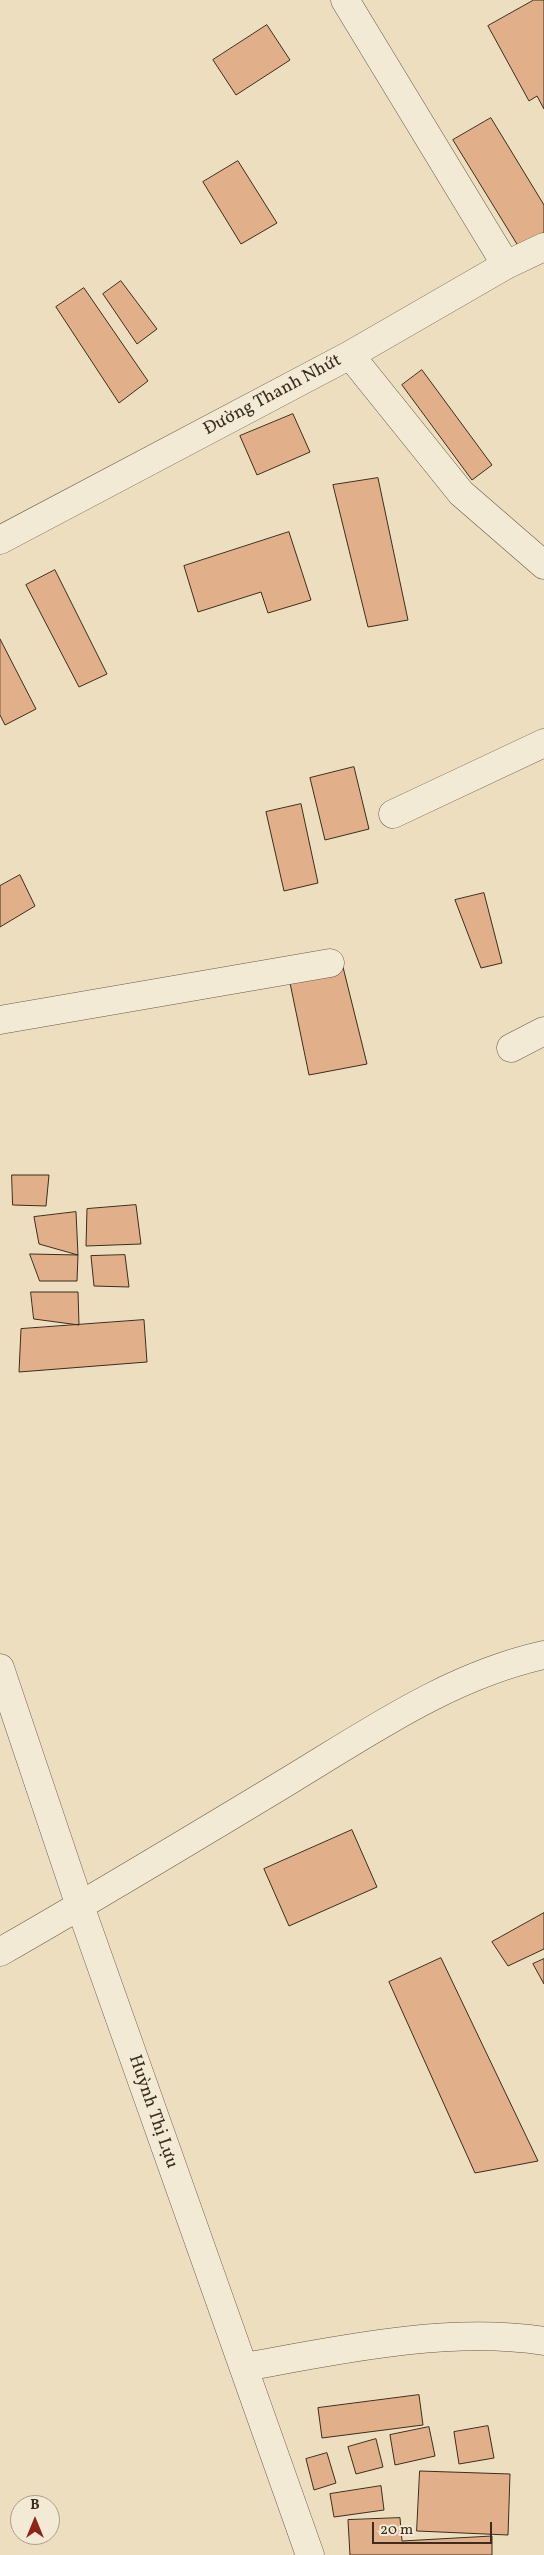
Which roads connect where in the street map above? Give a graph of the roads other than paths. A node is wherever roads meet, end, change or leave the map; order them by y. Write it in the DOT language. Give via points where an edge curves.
graph roads {
  1 [pos="345,0"];
  2 [pos="544,247"];
  3 [pos="506,266"];
  4 [pos="350,355"];
  5 [pos="0,540"];
  6 [pos="544,565"];
  7 [pos="544,743"];
  8 [pos="393,814"];
  9 [pos="330,963"];
  10 [pos="0,1020"];
  11 [pos="544,1031"];
  12 [pos="511,1048"];
  13 [pos="544,1655"];
  14 [pos="0,1668"];
  15 [pos="80,1906"];
  16 [pos="0,1952"];
  17 [pos="544,2341"];
  18 [pos="245,2367"];
  19 [pos="310,2555"];
  1 -- 3 [label="street"];
  2 -- 3 [label="street, Đường Thanh Nhứt"];
  3 -- 4 [label="street, Đường Thanh Nhứt"];
  4 -- 5 [label="street, Đường Thanh Nhứt"];
  4 -- 6 [label="street" via="461,494"];
  7 -- 8 [label="street"];
  9 -- 10 [label="street"];
  11 -- 12 [label="street"];
  13 -- 15 [label="street" via="510,1663 426,1698"];
  14 -- 15 [label="street, Huỳnh Thị Lựu"];
  15 -- 16 [label="street"];
  15 -- 18 [label="street, Huỳnh Thị Lựu" via="217,2297"];
  17 -- 18 [label="street" via="514,2337 447,2338 348,2348"];
  18 -- 19 [label="street, Huỳnh Thị Lựu"];
}
